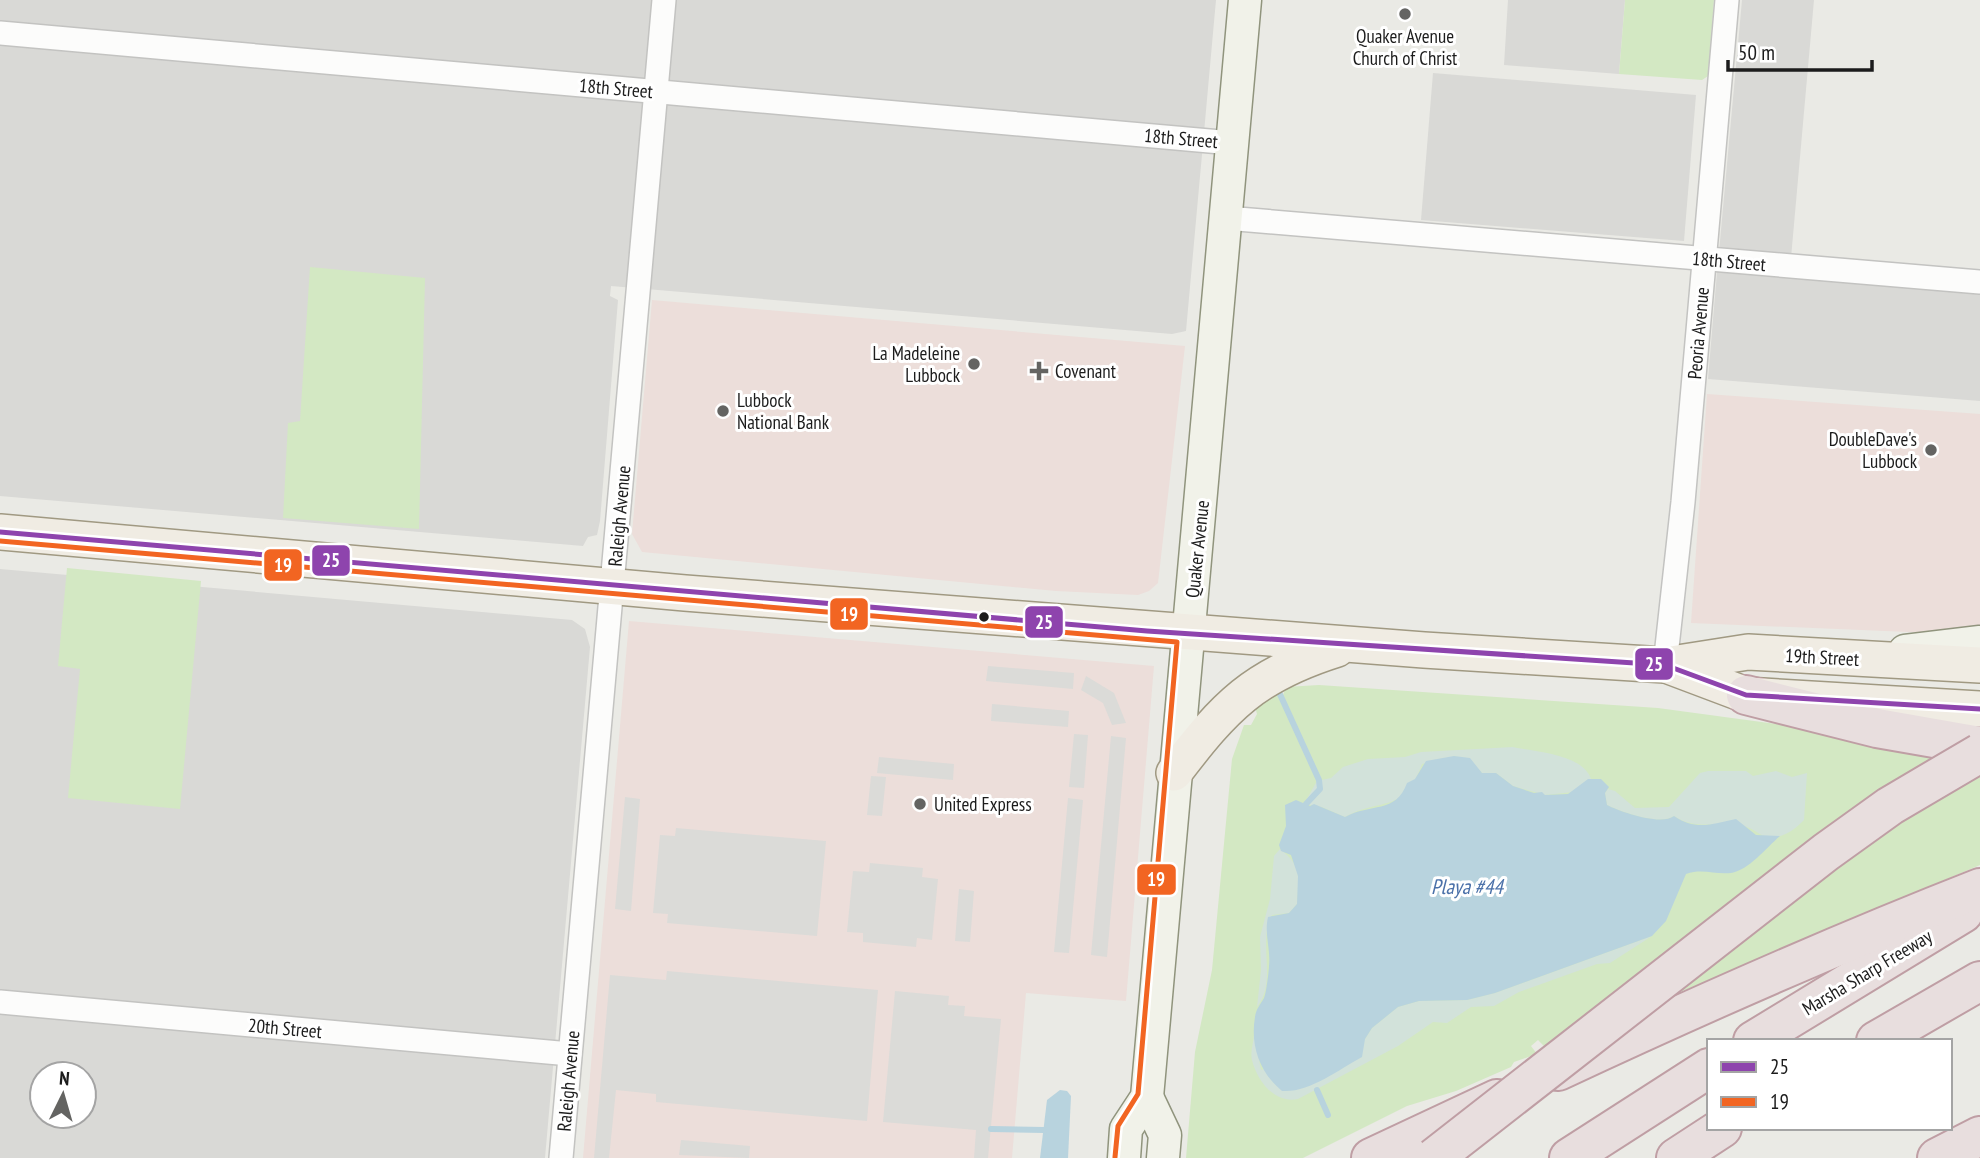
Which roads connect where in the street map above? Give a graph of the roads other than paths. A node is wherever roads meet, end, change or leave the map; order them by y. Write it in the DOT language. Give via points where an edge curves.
graph roads {
  1 [pos="664,0"];
  2 [pos="1245,0"];
  3 [pos="1727,0"];
  4 [pos="0,33"];
  5 [pos="656,91"];
  6 [pos="1233,143"];
  7 [pos="1226,218"];
  8 [pos="1705,259"];
  9 [pos="1980,282"];
  10 [pos="0,532"];
  11 [pos="613,587"];
  12 [pos="1186,634"];
  13 [pos="1980,642"];
  14 [pos="1351,644"];
  15 [pos="1841,659"];
  16 [pos="1665,665"];
  17 [pos="1980,665"];
  18 [pos="1746,695"];
  19 [pos="1980,709"];
  20 [pos="1980,746"];
  21 [pos="1980,753"];
  22 [pos="1174,774"];
  23 [pos="1980,888"];
  24 [pos="1980,903"];
  25 [pos="1980,981"];
  26 [pos="0,1002"];
  27 [pos="1756,1039"];
  28 [pos="1879,1039"];
  29 [pos="570,1054"];
  30 [pos="1707,1069"];
  31 [pos="1147,1097"];
  32 [pos="1720,1130"];
  33 [pos="1980,1136"];
  34 [pos="561,1158"];
  35 [pos="1124,1158"];
  36 [pos="1163,1158"];
  37 [pos="1371,1158"];
  38 [pos="1434,1158"];
  39 [pos="1569,1158"];
  40 [pos="1676,1158"];
  41 [pos="1937,1158"];
  1 -- 5 [label="street, Raleigh Avenue"];
  2 -- 6 [label="main road, Quaker Avenue"];
  3 -- 8 [label="street, Peoria Avenue"];
  4 -- 5 [label="street, 18th Street"];
  5 -- 6 [label="street, 18th Street"];
  5 -- 11 [label="street, Raleigh Avenue"];
  6 -- 7 [label="main road, Quaker Avenue"];
  7 -- 8 [label="street, 18th Street"];
  7 -- 12 [label="main road, Quaker Avenue" via="1195,586"];
  8 -- 9 [label="street, 18th Street"];
  8 -- 16 [label="street, Peoria Avenue"];
  10 -- 11 [label="main road, 19th Street"];
  11 -- 12 [label="main road, 19th Street"];
  11 -- 29 [label="street, Raleigh Avenue"];
  12 -- 14 [label="main road, 19th Street"];
  12 -- 22 [label="main road, Quaker Avenue"];
  13 -- 15 [label="main road"];
  14 -- 16 [label="main road, 19th Street"];
  14 -- 22 [label="main road" via="1266,677 1215,719"];
  15 -- 16 [label="main road, 19th Street" via="1748,652"];
  15 -- 17 [label="main road, 19th Street"];
  16 -- 18 [label="main road, 19th Street"];
  18 -- 19 [label="main road, 19th Street"];
  18 -- 20 [label="highway" via="1877,728"];
  21 -- 38 [label="highway, bridge" via="1890,806 1826,852"];
  22 -- 31 [label="main road, Quaker Avenue"];
  23 -- 37 [label="highway" via="1699,1006"];
  24 -- 27 [label="highway, Marsha Sharp Freeway"];
  25 -- 28 [label="highway"];
  26 -- 29 [label="street, 20th Street"];
  29 -- 34 [label="street, Raleigh Avenue"];
  30 -- 39 [label="highway"];
  31 -- 35 [label="main road, Quaker Avenue" via="1126,1129"];
  31 -- 36 [label="main road" via="1165,1135"];
  32 -- 40 [label="highway"];
  33 -- 41 [label="highway"];
}
